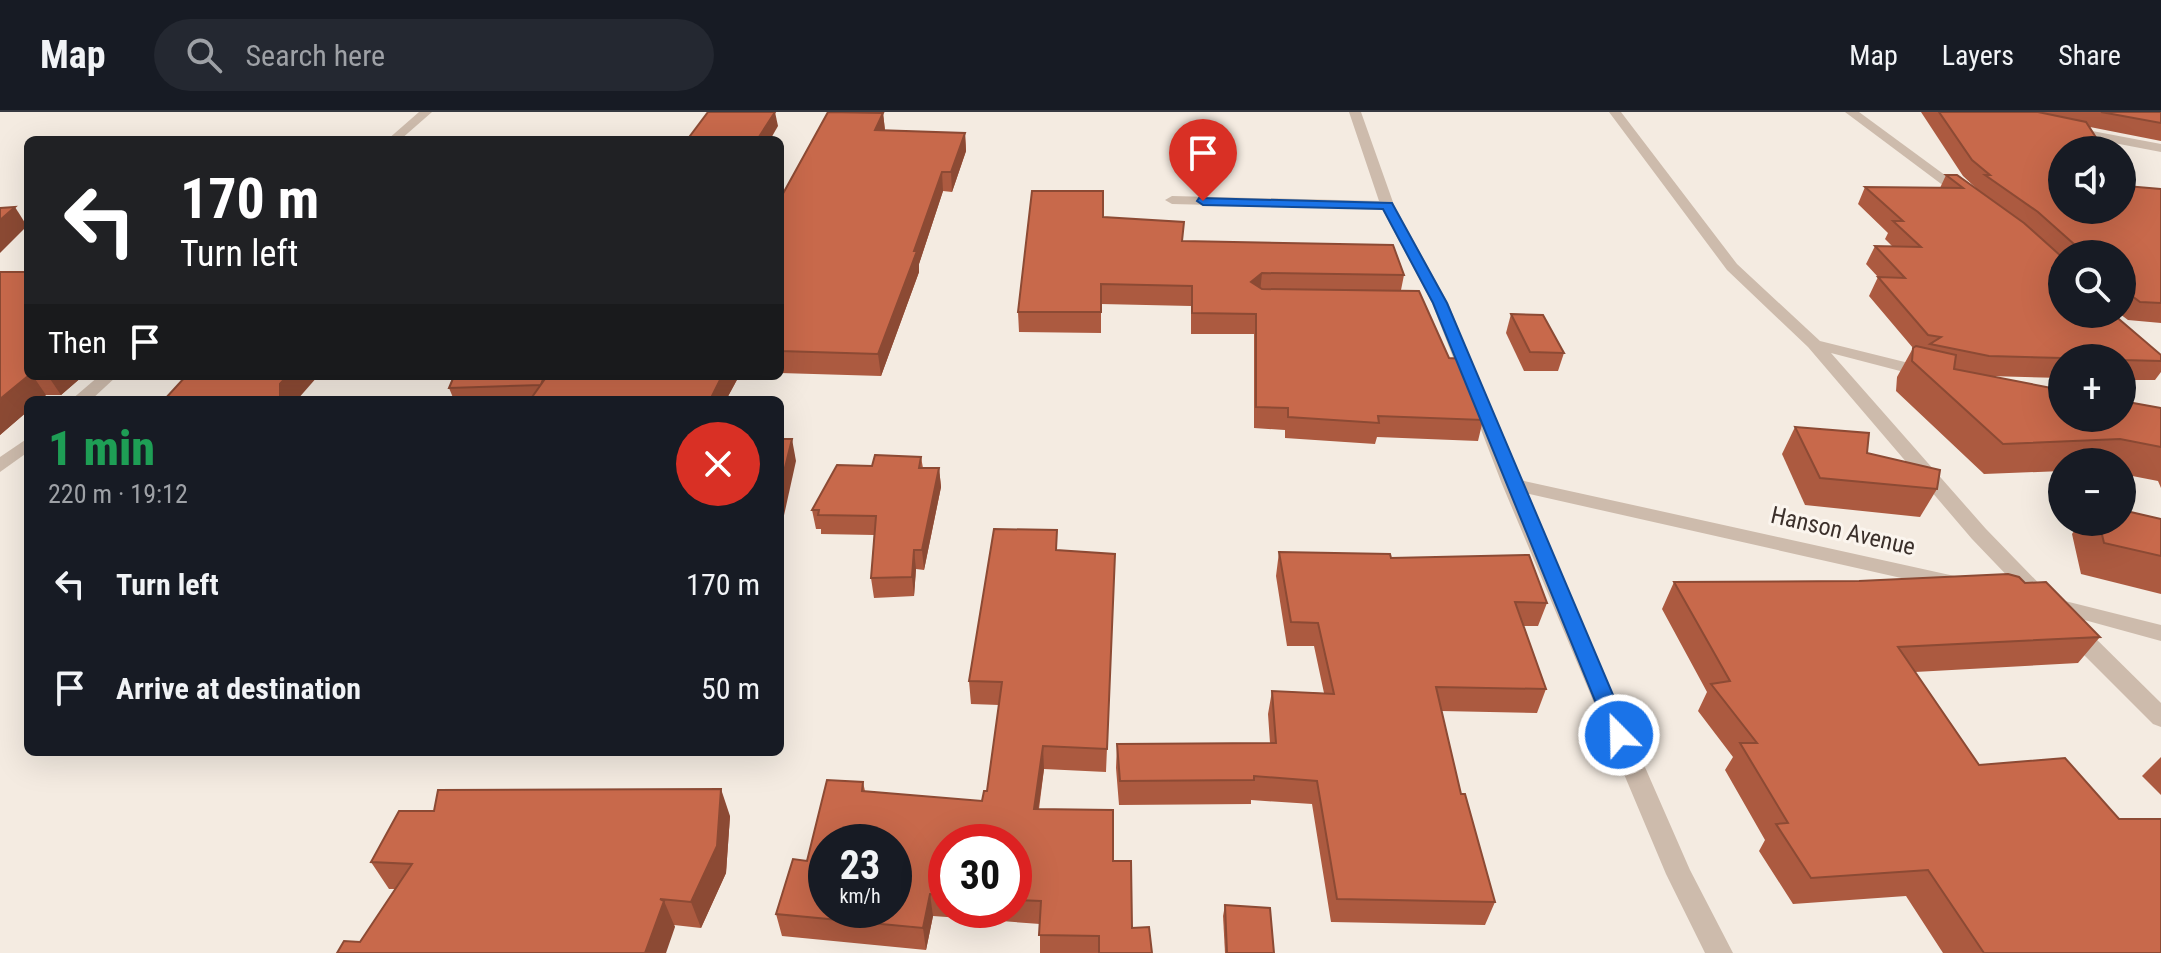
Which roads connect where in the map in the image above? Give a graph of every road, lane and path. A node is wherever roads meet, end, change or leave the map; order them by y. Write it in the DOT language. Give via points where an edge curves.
graph roads {
  1 [pos="426,112"];
  2 [pos="1355,112"];
  3 [pos="1615,112"];
  4 [pos="1851,112"];
  5 [pos="2064,130"];
  6 [pos="398,136"];
  7 [pos="2161,148"];
  8 [pos="1172,200"];
  9 [pos="1971,200"];
  10 [pos="1387,205"];
  11 [pos="1814,344"];
  12 [pos="1940,376"];
  13 [pos="104,380"];
  14 [pos="85,396"];
  15 [pos="24,446"];
  16 [pos="0,466"];
  17 [pos="1512,484"];
  18 [pos="1985,590"];
  19 [pos="2016,596"];
  20 [pos="2046,603"];
  21 [pos="2161,633"];
  22 [pos="2161,718"];
  23 [pos="1719,953"];
  1 -- 6 [label="street"];
  2 -- 10 [label="street"];
  3 -- 11 [label="street" via="1732,267"];
  4 -- 9 [label="street"];
  5 -- 7 [label="street"];
  8 -- 10 [label="street"];
  10 -- 17 [label="street"];
  11 -- 12 [label="street"];
  11 -- 20 [label="street"];
  13 -- 14 [label="street"];
  15 -- 16 [label="street"];
  17 -- 18 [label="street, Hanson Avenue"];
  17 -- 23 [label="street" via="1679,874"];
  19 -- 20 [label="street"];
  20 -- 21 [label="street"];
  20 -- 22 [label="street"];
}
